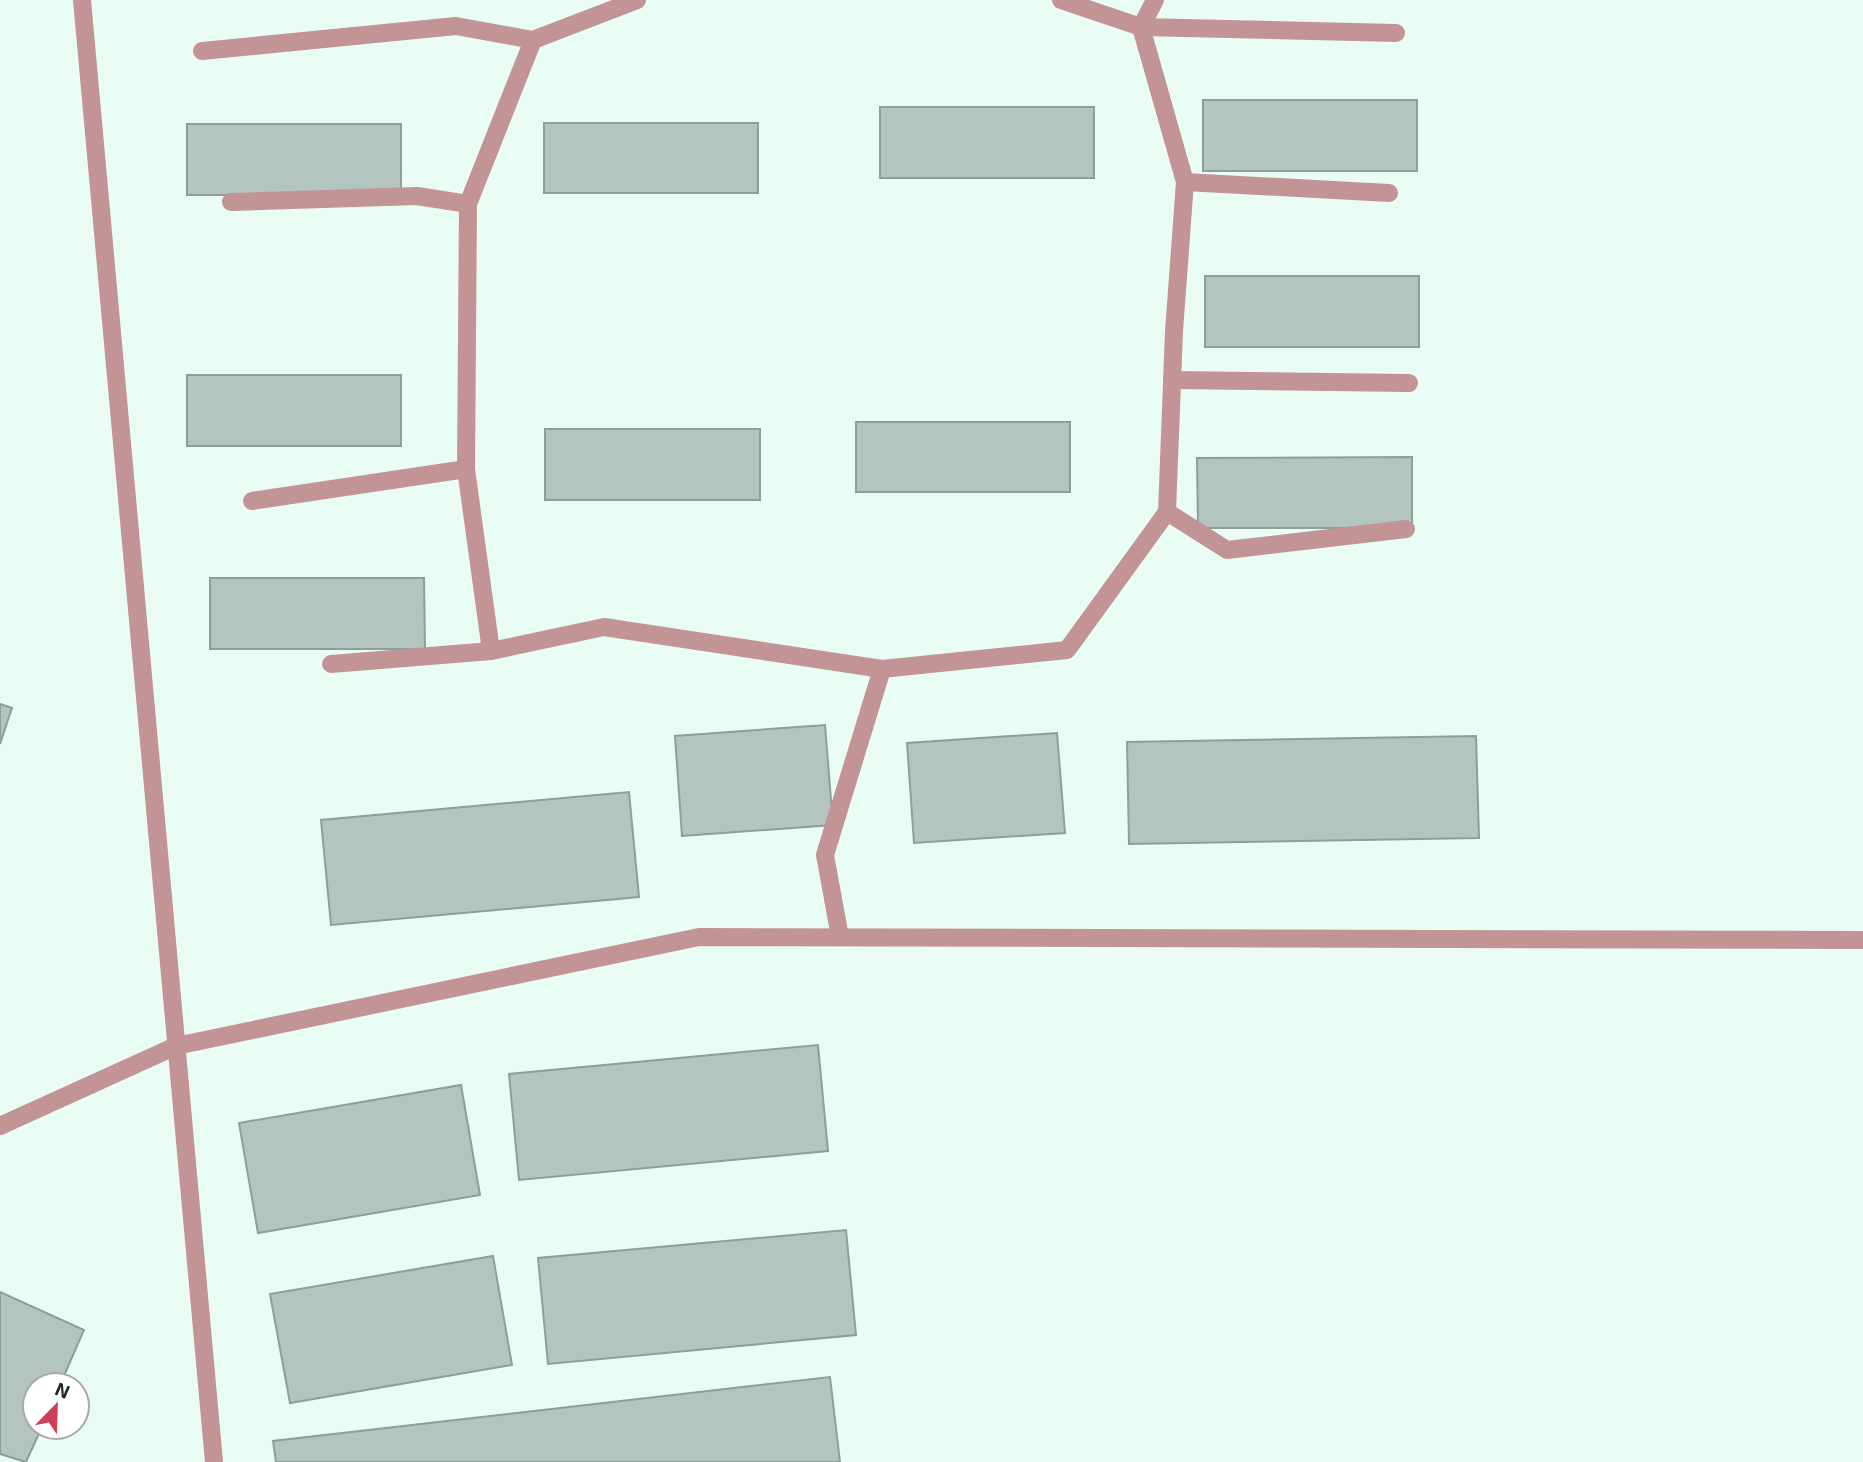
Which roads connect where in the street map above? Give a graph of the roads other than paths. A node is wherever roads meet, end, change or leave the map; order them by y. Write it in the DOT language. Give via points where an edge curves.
graph roads {
  1 [pos="82,0"];
  2 [pos="637,0"];
  3 [pos="1061,0"];
  4 [pos="1155,0"];
  5 [pos="1142,27"];
  6 [pos="1396,33"];
  7 [pos="533,40"];
  8 [pos="202,51"];
  9 [pos="1185,182"];
  10 [pos="1389,193"];
  11 [pos="231,202"];
  12 [pos="468,204"];
  13 [pos="1172,380"];
  14 [pos="1409,383"];
  15 [pos="466,469"];
  16 [pos="252,501"];
  17 [pos="1167,512"];
  18 [pos="1406,529"];
  19 [pos="491,651"];
  20 [pos="331,664"];
  21 [pos="882,669"];
  22 [pos="840,937"];
  23 [pos="1863,940"];
  24 [pos="176,1046"];
  25 [pos="0,1126"];
  26 [pos="214,1462"];
  1 -- 24 [label="street"];
  2 -- 7 [label="street"];
  3 -- 5 [label="street"];
  4 -- 5 [label="street"];
  5 -- 6 [label="street"];
  5 -- 9 [label="street"];
  7 -- 8 [label="street" via="456,26"];
  7 -- 12 [label="street"];
  9 -- 10 [label="street"];
  9 -- 13 [label="street"];
  11 -- 12 [label="street" via="417,196"];
  12 -- 15 [label="street"];
  13 -- 14 [label="street"];
  13 -- 17 [label="street"];
  15 -- 16 [label="street"];
  15 -- 19 [label="street"];
  17 -- 18 [label="street" via="1227,550"];
  17 -- 21 [label="street" via="1067,650"];
  19 -- 20 [label="street"];
  19 -- 21 [label="street" via="604,627"];
  21 -- 22 [label="street" via="825,855"];
  22 -- 23 [label="street"];
  22 -- 24 [label="street" via="699,937"];
  24 -- 25 [label="street"];
  24 -- 26 [label="street"];
}
